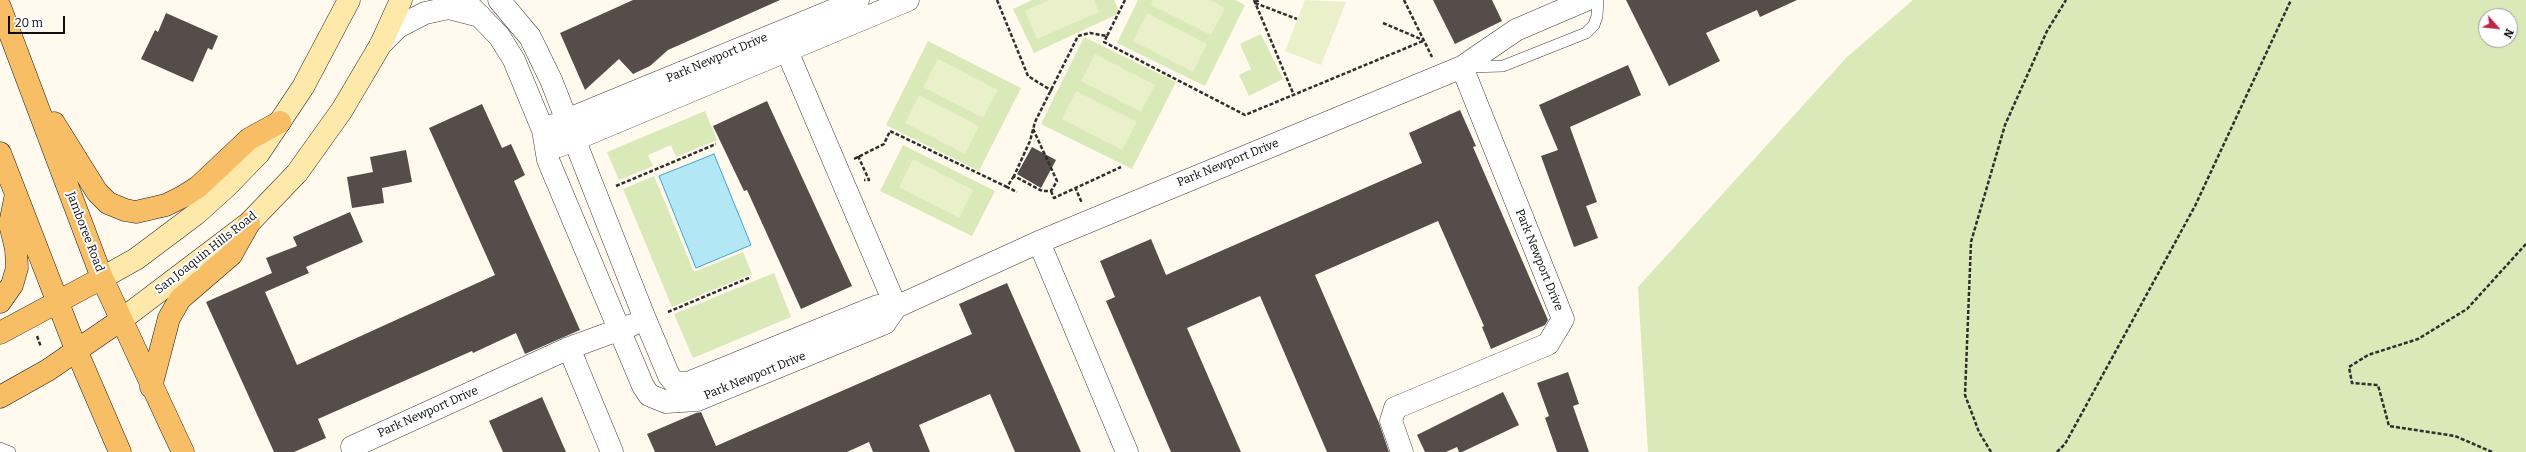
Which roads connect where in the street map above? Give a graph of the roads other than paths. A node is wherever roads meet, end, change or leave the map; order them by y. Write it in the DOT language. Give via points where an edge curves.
graph roads {
  1 [pos="349,0"];
  2 [pos="401,0"];
  3 [pos="464,0"];
  4 [pos="499,0"];
  5 [pos="858,0"];
  6 [pos="908,0"];
  7 [pos="1586,0"];
  8 [pos="1598,0"];
  9 [pos="884,5"];
  10 [pos="0,7"];
  11 [pos="482,16"];
  12 [pos="783,41"];
  13 [pos="381,44"];
  14 [pos="1462,67"];
  15 [pos="29,84"];
  16 [pos="566,121"];
  17 [pos="280,122"];
  18 [pos="545,140"];
  19 [pos="573,141"];
  20 [pos="0,153"];
  21 [pos="8,199"];
  22 [pos="249,223"];
  23 [pos="1039,242"];
  24 [pos="102,278"];
  25 [pos="0,302"];
  26 [pos="58,304"];
  27 [pos="896,307"];
  28 [pos="121,320"];
  29 [pos="645,320"];
  30 [pos="619,330"];
  31 [pos="0,333"];
  32 [pos="569,348"];
  33 [pos="77,352"];
  34 [pos="151,387"];
  35 [pos="671,392"];
  36 [pos="0,397"];
  37 [pos="352,446"];
  38 [pos="0,448"];
  39 [pos="10,452"];
  40 [pos="119,452"];
  41 [pos="183,452"];
  42 [pos="612,452"];
  43 [pos="1126,452"];
  44 [pos="1402,452"];
  1 -- 17 [label="street" via="326,46"];
  2 -- 13 [label="street, San Joaquin Hills Road"];
  3 -- 11 [label="street"];
  4 -- 16 [label="street" via="530,37 551,80"];
  5 -- 12 [label="street, Park Newport Drive"];
  6 -- 9 [label="street, Park Newport Drive"];
  7 -- 14 [label="street, Park Newport Drive" via="1516,30"];
  8 -- 14 [label="lane" via="1594,25 1586,33 1503,66"];
  9 -- 12 [label="street, Park Newport Drive"];
  10 -- 15 [label="main road, Jamboree Road"];
  11 -- 13 [label="street" via="449,8 431,11 398,27"];
  11 -- 18 [label="street" via="514,60"];
  12 -- 16 [label="street, Park Newport Drive"];
  12 -- 19 [label="street, Park Newport Drive"];
  12 -- 27 [label="street"];
  13 -- 22 [label="street, San Joaquin Hills Road" via="342,110 297,173"];
  14 -- 23 [label="street, Park Newport Drive"];
  14 -- 44 [label="street, Park Newport Drive" via="1563,320 1548,344 1395,408 1392,421"];
  15 -- 17 [label="main road" via="97,192 108,203 129,211 166,205 184,196 198,187 249,139"];
  15 -- 24 [label="main road, Jamboree Road"];
  16 -- 18 [label="street, Park Newport Drive"];
  16 -- 19 [label="street"];
  17 -- 24 [label="street" via="259,153 226,188 136,259"];
  18 -- 19 [label="street, Park Newport Drive"];
  18 -- 30 [label="street" via="549,162"];
  19 -- 29 [label="street"];
  20 -- 21 [label="main road"];
  21 -- 25 [label="main road" via="16,249 16,268 12,285"];
  21 -- 26 [label="main road"];
  22 -- 28 [label="street, San Joaquin Hills Road"];
  22 -- 34 [label="main road" via="231,255 180,299 169,318"];
  23 -- 27 [label="street, Park Newport Drive"];
  23 -- 43 [label="street"];
  24 -- 26 [label="main road"];
  24 -- 28 [label="main road, Jamboree Road"];
  26 -- 31 [label="main road"];
  26 -- 33 [label="main road"];
  27 -- 35 [label="street, Park Newport Drive" via="878,306 688,382"];
  28 -- 33 [label="main road, San Joaquin Hills Road"];
  28 -- 34 [label="main road, Jamboree Road"];
  29 -- 30 [label="street, Park Newport Drive"];
  29 -- 35 [label="street" via="669,376"];
  30 -- 32 [label="street, Park Newport Drive"];
  30 -- 35 [label="street" via="649,395"];
  32 -- 37 [label="street, Park Newport Drive"];
  32 -- 42 [label="street"];
  33 -- 36 [label="main road, San Joaquin Hills Road"];
  33 -- 40 [label="main road"];
  34 -- 41 [label="main road, Jamboree Road"];
  38 -- 39 [label="lane"];
}
